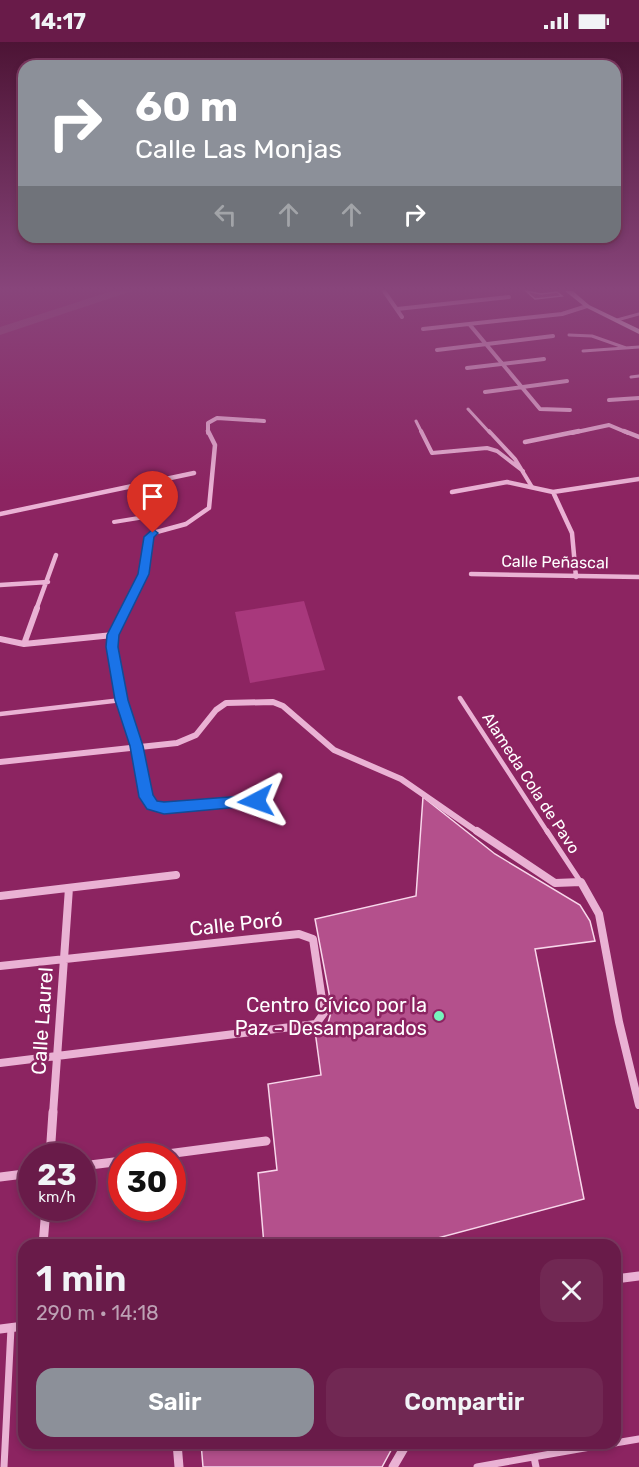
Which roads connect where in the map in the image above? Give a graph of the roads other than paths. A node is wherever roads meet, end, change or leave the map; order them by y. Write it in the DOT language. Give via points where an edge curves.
graph roads {
  1 [pos="497,358"];
  2 [pos="544,359"];
  3 [pos="502,364"];
  4 [pos="467,368"];
  5 [pos="639,376"];
  6 [pos="631,377"];
  7 [pos="567,381"];
  8 [pos="522,387"];
  9 [pos="485,392"];
  10 [pos="639,398"];
  11 [pos="609,400"];
  12 [pos="468,409"];
  13 [pos="570,410"];
  14 [pos="264,421"];
  15 [pos="416,421"];
  16 [pos="639,437"];
  17 [pos="525,442"];
  18 [pos="523,471"];
  19 [pos="194,472"];
  20 [pos="639,479"];
  21 [pos="532,487"];
  22 [pos="452,492"];
  23 [pos="553,492"];
  24 [pos="0,514"];
  25 [pos="114,522"];
  26 [pos="153,533"];
  27 [pos="56,555"];
  28 [pos="471,574"];
  29 [pos="576,576"];
  30 [pos="639,577"];
  31 [pos="48,582"];
  32 [pos="0,585"];
  33 [pos="113,635"];
  34 [pos="0,639"];
  35 [pos="24,644"];
  36 [pos="460,698"];
  37 [pos="122,700"];
  38 [pos="0,714"];
  39 [pos="136,746"];
  40 [pos="0,762"];
  41 [pos="256,801"];
  42 [pos="176,875"];
  43 [pos="581,882"];
  44 [pos="69,888"];
  45 [pos="0,896"];
  46 [pos="65,959"];
  47 [pos="0,966"];
  48 [pos="57,1055"];
  49 [pos="0,1063"];
  50 [pos="639,1105"];
  51 [pos="266,1141"];
  52 [pos="51,1143"];
  53 [pos="186,1152"];
  54 [pos="18,1175"];
  55 [pos="0,1177"];
  56 [pos="45,1221"];
  57 [pos="43,1239"];
  58 [pos="639,1276"];
  59 [pos="621,1278"];
  60 [pos="18,1327"];
  61 [pos="11,1328"];
  62 [pos="0,1329"];
  63 [pos="639,1439"];
  64 [pos="621,1442"];
  65 [pos="178,1449"];
  66 [pos="404,1449"];
  67 [pos="577,1449"];
  68 [pos="534,1456"];
  69 [pos="4,1467"];
  70 [pos="179,1467"];
  71 [pos="393,1467"];
  72 [pos="477,1467"];
  73 [pos="536,1467"];
  1 -- 3 [label="street"];
  2 -- 3 [label="street"];
  3 -- 4 [label="street"];
  3 -- 8 [label="street"];
  5 -- 6 [label="lane"];
  7 -- 8 [label="street"];
  8 -- 9 [label="street"];
  8 -- 13 [label="street" via="540,409"];
  10 -- 11 [label="street"];
  12 -- 18 [label="lane"];
  14 -- 26 [label="street" via="210,419 208,432 215,445 209,508 186,524"];
  15 -- 18 [label="lane" via="432,453 492,449"];
  16 -- 17 [label="street" via="609,425"];
  18 -- 21 [label="lane"];
  19 -- 24 [label="street"];
  20 -- 23 [label="street"];
  21 -- 22 [label="street" via="507,482"];
  21 -- 23 [label="street"];
  23 -- 29 [label="street" via="572,536 571,560"];
  25 -- 26 [label="lane" via="151,516"];
  26 -- 33 [label="street" via="149,537 144,574"];
  27 -- 31 [label="street"];
  28 -- 29 [label="street, Calle Peñascal"];
  29 -- 30 [label="street, Calle Peñascal"];
  31 -- 32 [label="street"];
  31 -- 35 [label="street"];
  33 -- 35 [label="street"];
  33 -- 37 [label="street"];
  34 -- 35 [label="street"];
  36 -- 43 [label="lane, Alameda Cola de Pavo"];
  37 -- 38 [label="lane"];
  37 -- 39 [label="street"];
  39 -- 40 [label="street"];
  39 -- 41 [label="street" via="152,805 164,808"];
  39 -- 43 [label="street" via="177,743 196,735 226,703 273,702 284,706 334,750 401,779 555,883"];
  42 -- 44 [label="street"];
  43 -- 50 [label="street" via="599,914"];
  44 -- 45 [label="street"];
  44 -- 46 [label="street, Calle Laurel"];
  46 -- 47 [label="street"];
  46 -- 48 [label="street, Calle Laurel"];
  46 -- 48 [label="street, Calle Poró" via="306,935 313,939 324,1013 316,1024"];
  48 -- 49 [label="street"];
  48 -- 52 [label="street, Calle Laurel"];
  51 -- 53 [label="street"];
  54 -- 55 [label="street"];
  56 -- 57 [label="street"];
  58 -- 59 [label="street"];
  60 -- 61 [label="street"];
  61 -- 62 [label="street"];
  61 -- 69 [label="lane"];
  63 -- 64 [label="lane"];
  65 -- 70 [label="street"];
  66 -- 71 [label="street"];
  67 -- 68 [label="lane"];
  68 -- 72 [label="lane"];
  68 -- 73 [label="lane"];
}
